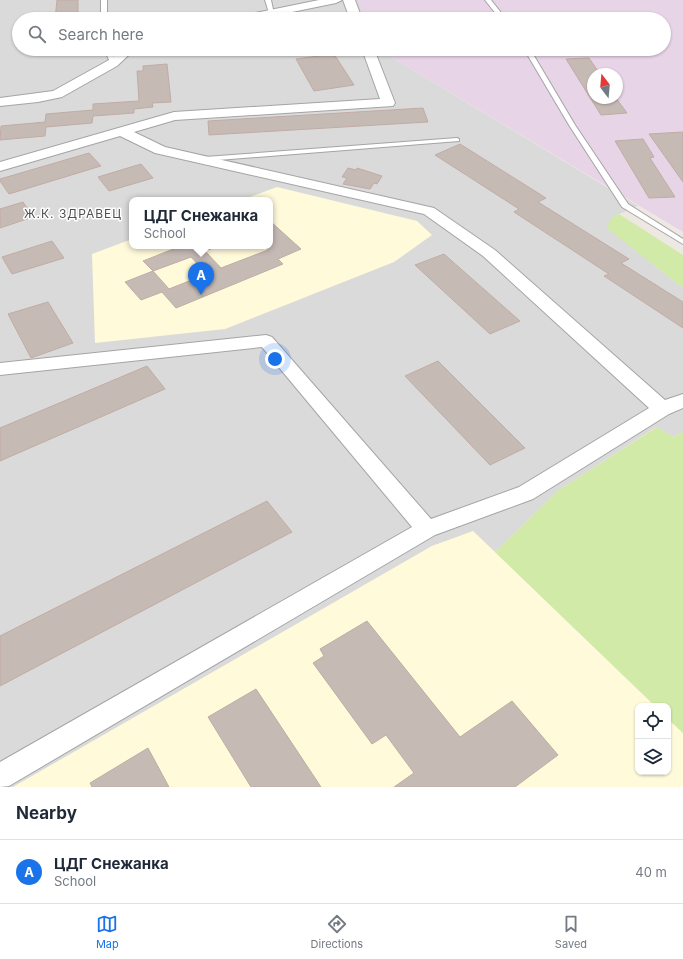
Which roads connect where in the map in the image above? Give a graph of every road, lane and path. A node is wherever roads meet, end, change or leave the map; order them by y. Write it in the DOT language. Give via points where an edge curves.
graph roads {
  1 [pos="104,0"];
  2 [pos="268,0"];
  3 [pos="336,0"];
  4 [pos="349,0"];
  5 [pos="488,0"];
  6 [pos="104,12"];
  7 [pos="272,12"];
  8 [pos="277,12"];
  9 [pos="353,12"];
  10 [pos="497,12"];
  11 [pos="110,56"];
  12 [pos="121,56"];
  13 [pos="371,56"];
  14 [pos="531,56"];
  15 [pos="113,63"];
  16 [pos="0,102"];
  17 [pos="122,132"];
  18 [pos="457,140"];
  19 [pos="198,160"];
  20 [pos="0,167"];
  21 [pos="683,242"];
  22 [pos="0,369"];
  23 [pos="683,401"];
  24 [pos="662,409"];
  25 [pos="427,529"];
  26 [pos="0,777"];
  1 -- 6 [label="lane"];
  2 -- 7 [label="lane"];
  3 -- 8 [label="street"];
  4 -- 9 [label="street"];
  5 -- 10 [label="lane"];
  11 -- 15 [label="lane"];
  12 -- 15 [label="street"];
  13 -- 17 [label="street" via="388,103 174,116"];
  14 -- 21 [label="lane" via="625,206"];
  15 -- 16 [label="street" via="57,94"];
  17 -- 19 [label="street" via="160,150"];
  17 -- 20 [label="street"];
  18 -- 19 [label="lane"];
  19 -- 24 [label="street" via="429,211 490,253"];
  22 -- 25 [label="street" via="266,341"];
  23 -- 24 [label="street"];
  24 -- 25 [label="street" via="526,493"];
  25 -- 26 [label="street"];
}
